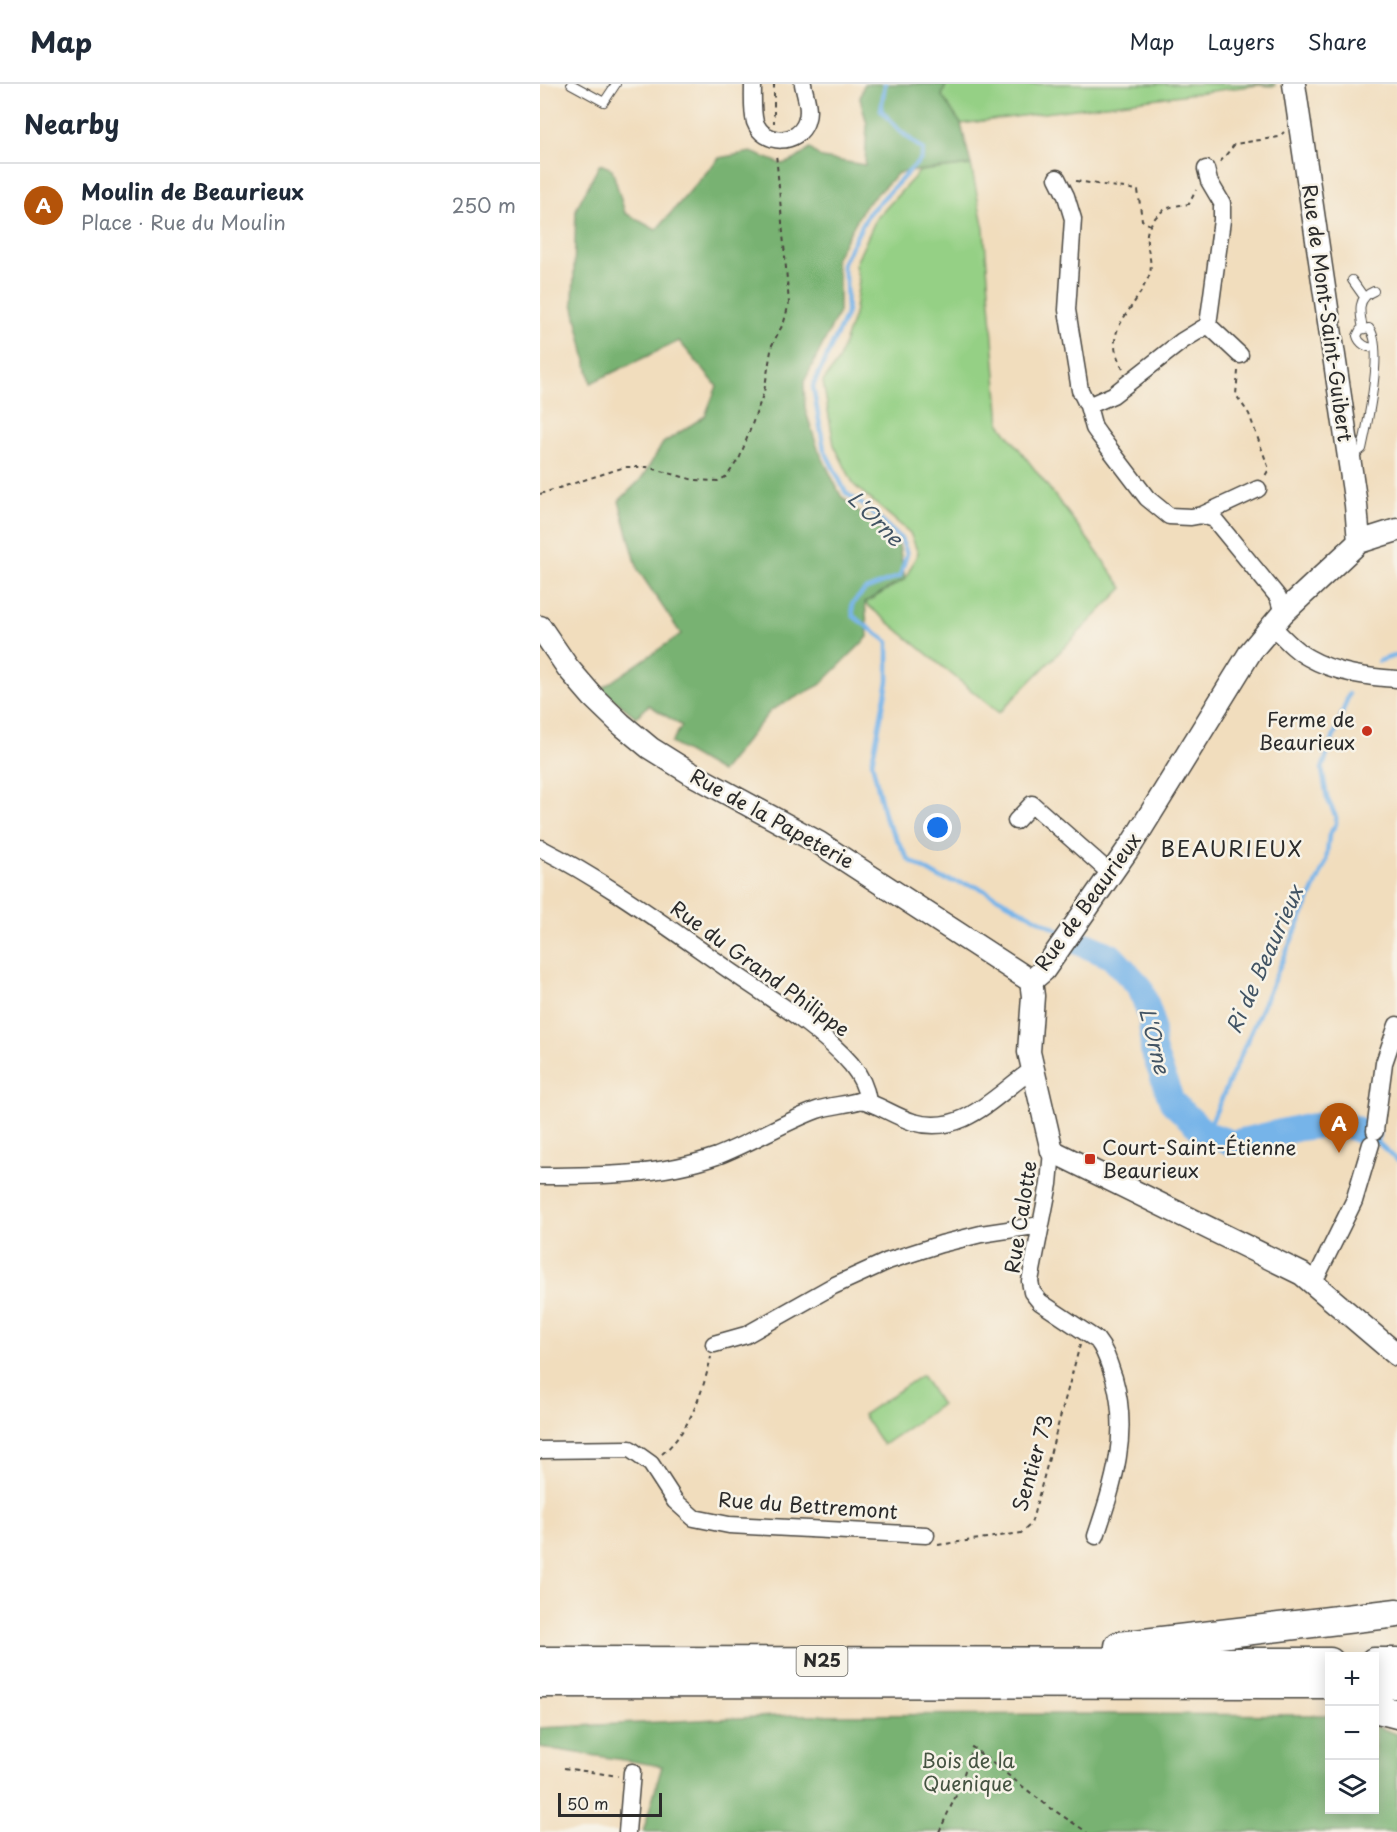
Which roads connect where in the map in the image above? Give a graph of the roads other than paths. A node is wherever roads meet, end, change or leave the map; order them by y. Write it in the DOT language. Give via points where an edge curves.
graph roads {
  1 [pos="572,84"];
  2 [pos="616,84"];
  3 [pos="753,84"];
  4 [pos="803,84"];
  5 [pos="1294,84"];
  6 [pos="1206,169"];
  7 [pos="1057,178"];
  8 [pos="1352,280"];
  9 [pos="1374,291"];
  10 [pos="1364,297"];
  11 [pos="1208,325"];
  12 [pos="1363,329"];
  13 [pos="1375,347"];
  14 [pos="1240,355"];
  15 [pos="1089,406"];
  16 [pos="1348,458"];
  17 [pos="1258,489"];
  18 [pos="1202,515"];
  19 [pos="1397,530"];
  20 [pos="1359,542"];
  21 [pos="1278,620"];
  22 [pos="540,627"];
  23 [pos="1397,679"];
  24 [pos="1016,821"];
  25 [pos="540,848"];
  26 [pos="1110,873"];
  27 [pos="1031,981"];
  28 [pos="1397,1025"];
  29 [pos="1032,1070"];
  30 [pos="868,1101"];
  31 [pos="1052,1151"];
  32 [pos="540,1176"];
  33 [pos="1041,1225"];
  34 [pos="1314,1282"];
  35 [pos="714,1344"];
  36 [pos="1397,1355"];
  37 [pos="540,1450"];
  38 [pos="926,1535"];
  39 [pos="1096,1536"];
  40 [pos="1397,1613"];
  41 [pos="540,1661"];
  42 [pos="1041,1661"];
  43 [pos="1325,1662"];
  44 [pos="1379,1662"];
  45 [pos="1397,1662"];
  46 [pos="540,1683"];
  47 [pos="1284,1683"];
  48 [pos="1325,1684"];
  49 [pos="1379,1684"];
  50 [pos="1397,1684"];
  51 [pos="1325,1695"];
  52 [pos="1379,1709"];
  53 [pos="1397,1714"];
  54 [pos="632,1775"];
  55 [pos="627,1832"];
  1 -- 2 [label="lane" via="604,102"];
  3 -- 4 [label="street" via="756,124 775,140 792,137 804,128 808,108"];
  5 -- 16 [label="street, Rue de Mont-Saint-Guibert"];
  6 -- 11 [label="street" via="1222,203"];
  7 -- 15 [label="street" via="1073,219 1067,310 1080,390"];
  8 -- 10 [label="lane"];
  9 -- 10 [label="lane"];
  10 -- 12 [label="lane" via="1360,303"];
  11 -- 14 [label="street"];
  11 -- 15 [label="street" via="1113,395"];
  12 -- 13 [label="lane" via="1371,330"];
  12 -- 13 [label="lane" via="1358,340"];
  13 -- 16 [label="lane" via="1362,449"];
  15 -- 18 [label="street" via="1094,428 1147,498 1169,516"];
  16 -- 20 [label="street, Rue de Mont-Saint-Guibert"];
  17 -- 18 [label="street"];
  18 -- 21 [label="street" via="1214,519 1278,597"];
  19 -- 20 [label="street"];
  20 -- 21 [label="street, Rue de Beaurieux"];
  21 -- 23 [label="street" via="1301,653 1323,665 1353,674"];
  21 -- 26 [label="street, Rue de Beaurieux" via="1251,651"];
  22 -- 27 [label="street, Rue de la Papeterie" via="593,697 661,755 819,843"];
  24 -- 26 [label="street" via="1032,804"];
  25 -- 30 [label="street, Rue du Grand Philippe" via="640,909 779,1004 840,1052 856,1071"];
  26 -- 27 [label="street, Rue de Beaurieux" via="1044,970"];
  27 -- 29 [label="street, Rue de Beaurieux"];
  28 -- 34 [label="street" via="1383,1069 1373,1138 1354,1201"];
  29 -- 30 [label="street" via="982,1110 951,1123 916,1123"];
  29 -- 31 [label="street, Rue de Beaurieux"];
  30 -- 32 [label="street" via="819,1109 760,1138 683,1166 625,1174"];
  31 -- 33 [label="street, Rue Calotte"];
  31 -- 34 [label="street"];
  33 -- 35 [label="street" via="981,1234 910,1253 833,1286 746,1335"];
  33 -- 39 [label="street, Rue Calotte" via="1030,1281 1032,1292 1104,1348 1121,1408 1119,1454"];
  34 -- 36 [label="street"];
  37 -- 38 [label="street, Rue du Bettremont" via="630,1449 651,1464 675,1501 694,1518 729,1525"];
  40 -- 42 [label="highway" via="1084,1650"];
  41 -- 42 [label="highway, N25"];
  42 -- 43 [label="highway, N25"];
  44 -- 45 [label="highway"];
  46 -- 47 [label="highway, N25"];
  47 -- 48 [label="highway, N25"];
  47 -- 51 [label="highway"];
  49 -- 50 [label="highway"];
  52 -- 53 [label="highway"];
  54 -- 55 [label="street"];
}
